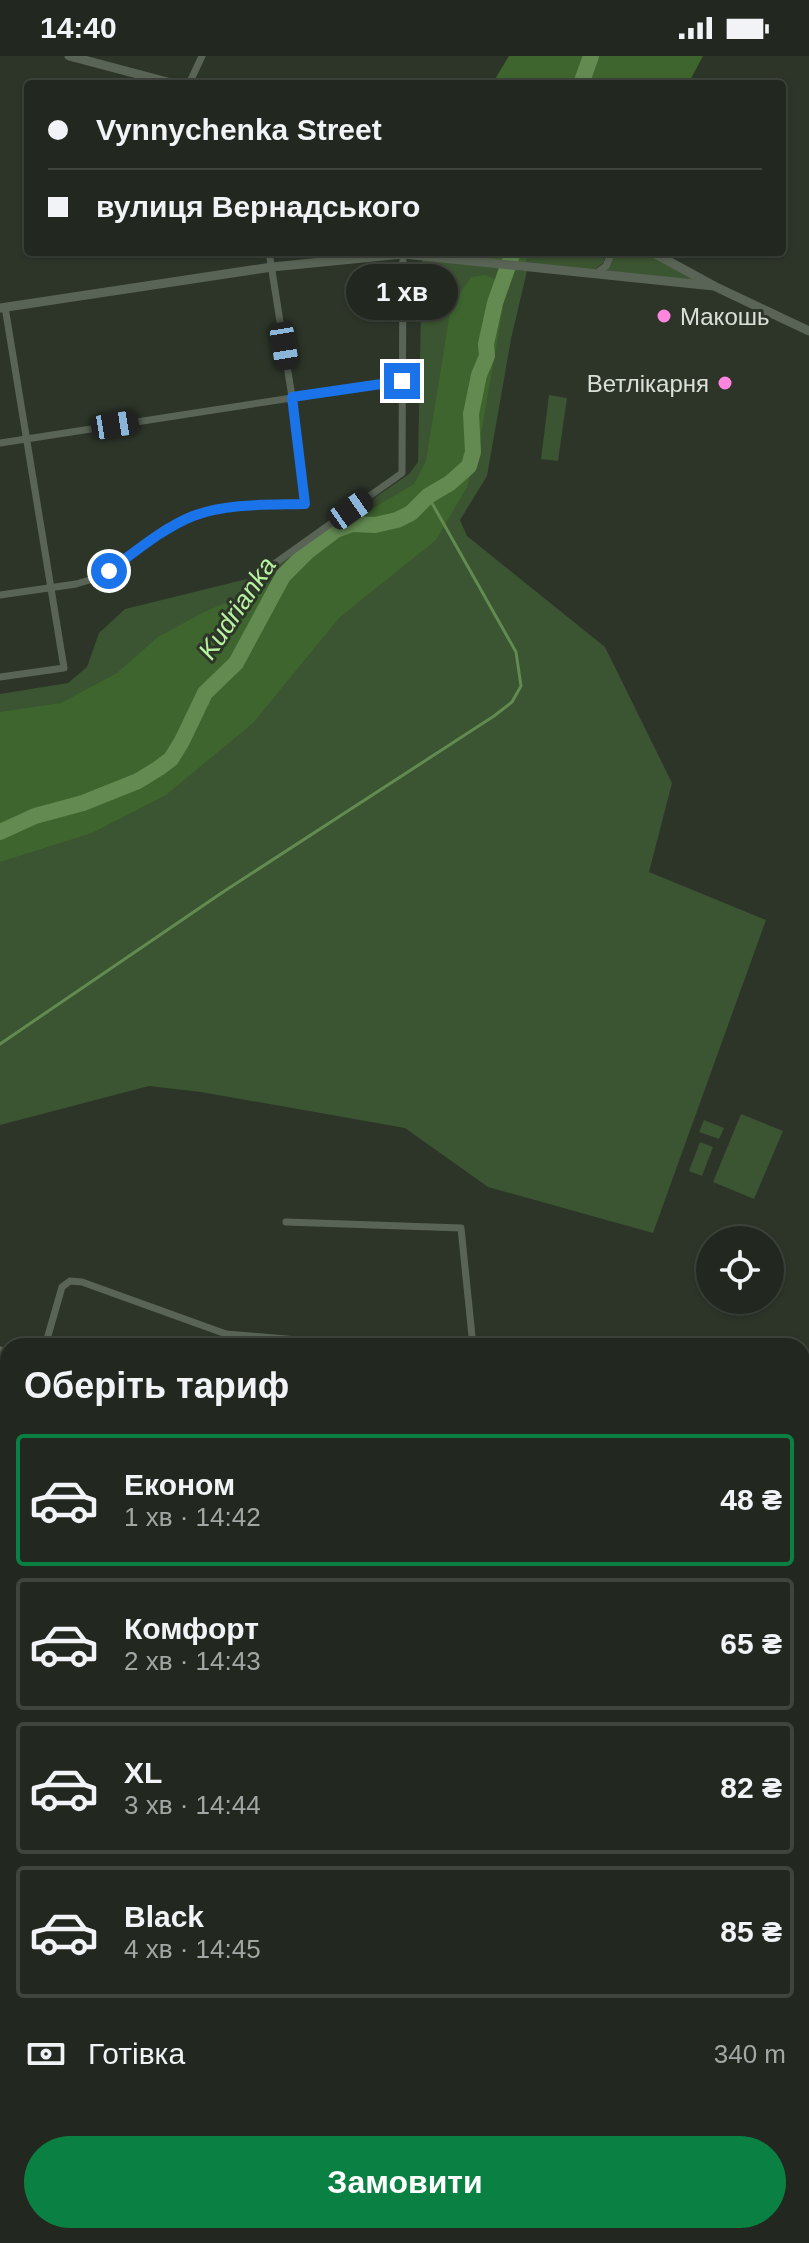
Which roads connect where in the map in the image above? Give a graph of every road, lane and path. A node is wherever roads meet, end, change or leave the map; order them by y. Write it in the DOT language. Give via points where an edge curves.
graph roads {
  1 [pos="69,56"];
  2 [pos="202,56"];
  3 [pos="160,80"];
  4 [pos="191,80"];
  5 [pos="270,256"];
  6 [pos="375,256"];
  7 [pos="403,256"];
  8 [pos="430,256"];
  9 [pos="610,256"];
  10 [pos="659,256"];
  11 [pos="272,267"];
  12 [pos="595,274"];
  13 [pos="714,286"];
  14 [pos="3,308"];
  15 [pos="809,331"];
  16 [pos="402,381"];
  17 [pos="292,397"];
  18 [pos="26,439"];
  19 [pos="0,443"];
  20 [pos="274,564"];
  21 [pos="51,587"];
  22 [pos="0,595"];
  23 [pos="0,677"];
  24 [pos="286,1222"];
  25 [pos="226,1334"];
  26 [pos="47,1338"];
  27 [pos="225,1338"];
  28 [pos="273,1338"];
  29 [pos="472,1338"];
  1 -- 3 [label="street"];
  2 -- 4 [label="street"];
  5 -- 11 [label="street"];
  6 -- 11 [label="street"];
  7 -- 16 [label="street"];
  8 -- 12 [label="street"];
  9 -- 12 [label="street"];
  10 -- 13 [label="street"];
  11 -- 14 [label="street"];
  11 -- 17 [label="street"];
  12 -- 13 [label="street"];
  13 -- 15 [label="street"];
  14 -- 18 [label="street"];
  16 -- 17 [label="street"];
  16 -- 20 [label="street" via="402,473"];
  17 -- 18 [label="street"];
  17 -- 21 [label="street" via="305,504 217,509 192,517 93,579"];
  18 -- 19 [label="street"];
  18 -- 21 [label="street"];
  21 -- 22 [label="street"];
  21 -- 23 [label="street" via="64,668"];
  24 -- 29 [label="street" via="461,1228"];
  25 -- 26 [label="street" via="70,1281 62,1287"];
  25 -- 27 [label="street"];
  25 -- 28 [label="street"];
}
